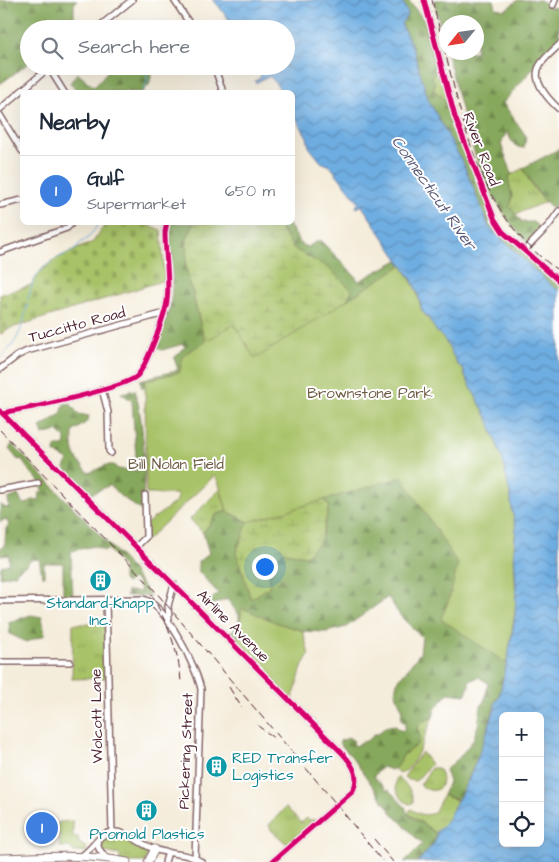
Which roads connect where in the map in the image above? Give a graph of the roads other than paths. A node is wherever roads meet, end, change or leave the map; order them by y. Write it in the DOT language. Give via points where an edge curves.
graph roads {
  1 [pos="132,0"];
  2 [pos="174,0"];
  3 [pos="424,0"];
  4 [pos="107,20"];
  5 [pos="187,20"];
  6 [pos="559,45"];
  7 [pos="40,75"];
  8 [pos="54,75"];
  9 [pos="217,75"];
  10 [pos="23,90"];
  11 [pos="63,90"];
  12 [pos="223,90"];
  13 [pos="20,92"];
  14 [pos="0,109"];
  15 [pos="559,109"];
  16 [pos="0,115"];
  17 [pos="20,148"];
  18 [pos="20,200"];
  19 [pos="0,205"];
  20 [pos="559,211"];
  21 [pos="70,225"];
  22 [pos="167,225"];
  23 [pos="525,250"];
  24 [pos="0,252"];
  25 [pos="559,281"];
  26 [pos="165,313"];
  27 [pos="0,369"];
  28 [pos="102,389"];
  29 [pos="2,413"];
  30 [pos="111,453"];
  31 [pos="38,483"];
  32 [pos="0,490"];
  33 [pos="145,495"];
  34 [pos="136,547"];
  35 [pos="174,584"];
  36 [pos="106,600"];
  37 [pos="0,601"];
  38 [pos="168,606"];
  39 [pos="158,609"];
  40 [pos="169,619"];
  41 [pos="0,662"];
  42 [pos="70,662"];
  43 [pos="112,832"];
  44 [pos="97,842"];
  45 [pos="154,849"];
  46 [pos="168,852"];
  47 [pos="0,854"];
  48 [pos="78,857"];
  49 [pos="195,858"];
  50 [pos="7,859"];
  51 [pos="104,860"];
  52 [pos="124,861"];
  53 [pos="86,862"];
  54 [pos="148,862"];
  55 [pos="165,862"];
  56 [pos="202,862"];
  57 [pos="272,862"];
  1 -- 4 [label="street"];
  2 -- 5 [label="street"];
  3 -- 23 [label="street, River Road" via="455,118 492,214 500,228"];
  6 -- 15 [label="street" via="540,65 537,74 544,93"];
  7 -- 10 [label="street"];
  8 -- 11 [label="street"];
  9 -- 12 [label="street"];
  13 -- 14 [label="street"];
  16 -- 17 [label="street"];
  18 -- 19 [label="street"];
  20 -- 23 [label="street"];
  21 -- 24 [label="street"];
  22 -- 26 [label="street" via="168,293"];
  23 -- 25 [label="street, River Road"];
  26 -- 27 [label="street, Tuccitto Road" via="27,351"];
  26 -- 28 [label="street" via="137,376"];
  28 -- 29 [label="street"];
  28 -- 30 [label="street" via="108,412"];
  29 -- 34 [label="street, Airline Avenue"];
  31 -- 32 [label="street"];
  33 -- 34 [label="street" via="146,537"];
  34 -- 35 [label="street, Airline Avenue"];
  35 -- 38 [label="street"];
  35 -- 57 [label="street, Airline Avenue" via="343,754 354,769 356,781 352,792"];
  36 -- 37 [label="street, Pickering Street"];
  36 -- 39 [label="street, Pickering Street" via="143,599"];
  36 -- 43 [label="street, Wolcott Lane"];
  38 -- 39 [label="street"];
  38 -- 40 [label="street"];
  39 -- 40 [label="street, Pickering Street"];
  40 -- 49 [label="street, Pickering Street" via="197,674 201,689"];
  41 -- 42 [label="street"];
  43 -- 44 [label="street"];
  43 -- 45 [label="street" via="127,835"];
  44 -- 48 [label="street"];
  44 -- 51 [label="street"];
  45 -- 46 [label="street"];
  45 -- 54 [label="highway"];
  46 -- 49 [label="street"];
  46 -- 55 [label="street"];
  47 -- 50 [label="highway"];
  48 -- 50 [label="highway"];
  48 -- 51 [label="highway"];
  48 -- 53 [label="highway"];
  49 -- 56 [label="street"];
  51 -- 52 [label="highway"];
}
